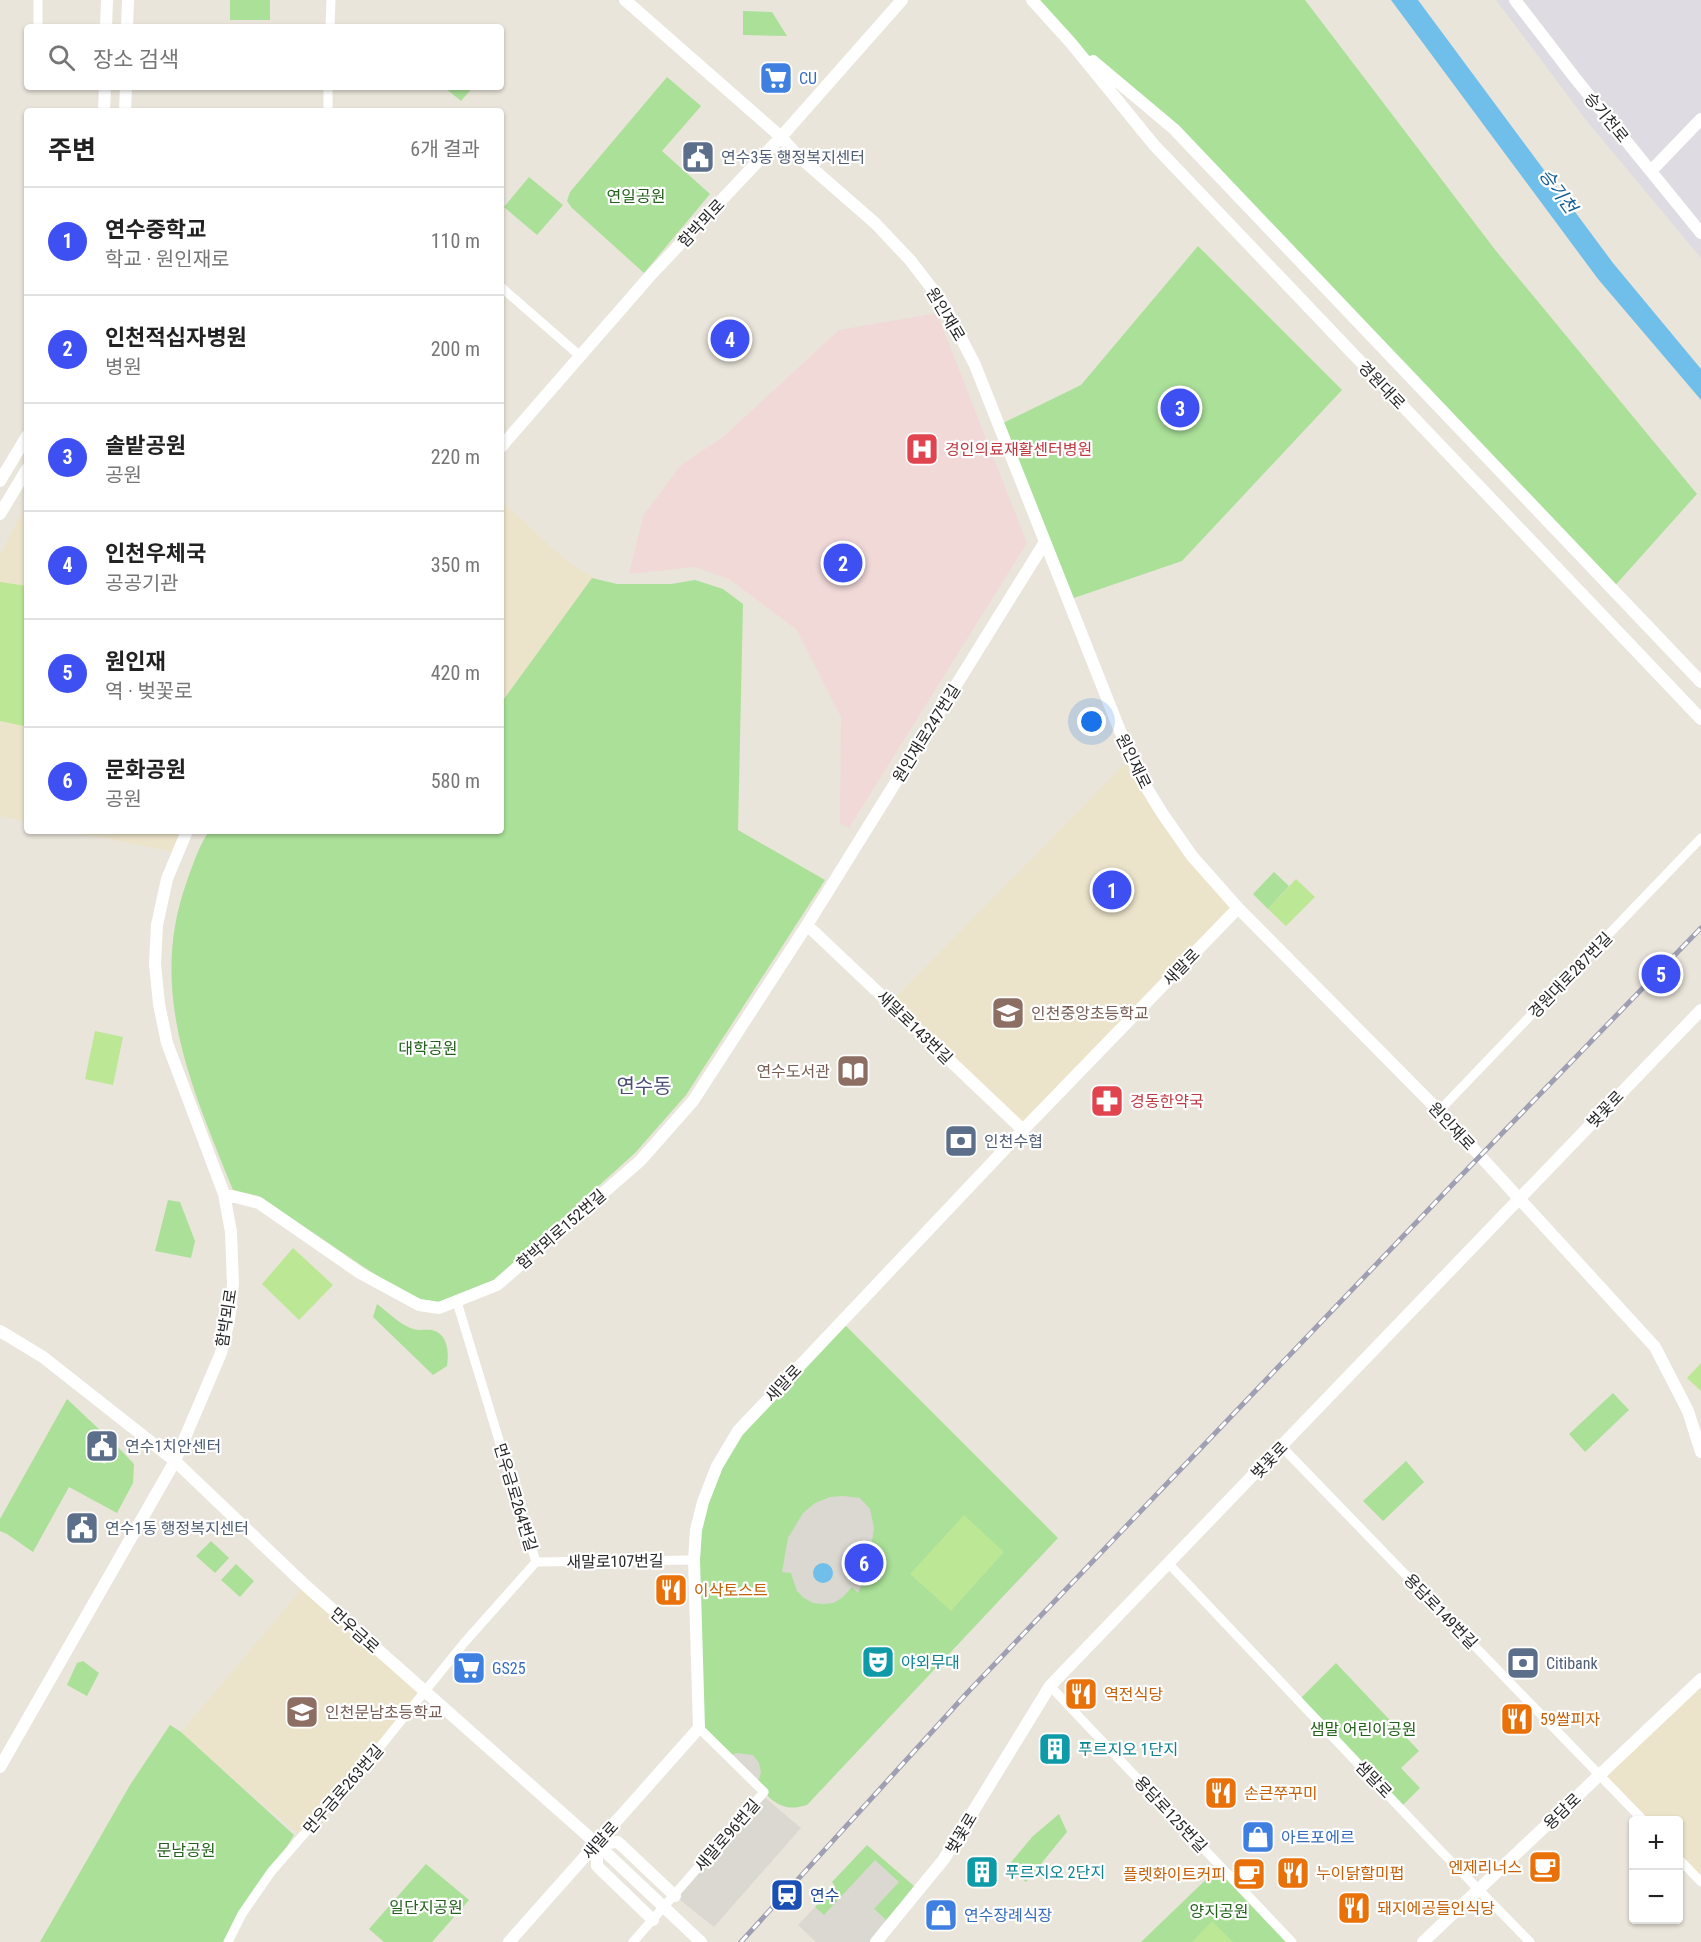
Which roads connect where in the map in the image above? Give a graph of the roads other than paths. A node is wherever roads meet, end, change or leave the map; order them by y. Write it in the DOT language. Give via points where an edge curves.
graph roads {
  1 [pos="38,0"];
  2 [pos="107,0"];
  3 [pos="128,0"];
  4 [pos="331,0"];
  5 [pos="625,0"];
  6 [pos="902,0"];
  7 [pos="1032,0"];
  8 [pos="1515,0"];
  9 [pos="38,24"];
  10 [pos="106,24"];
  11 [pos="128,24"];
  12 [pos="330,24"];
  13 [pos="1071,43"];
  14 [pos="105,90"];
  15 [pos="126,90"];
  16 [pos="328,90"];
  17 [pos="104,108"];
  18 [pos="125,108"];
  19 [pos="328,108"];
  20 [pos="1701,119"];
  21 [pos="781,137"];
  22 [pos="1651,171"];
  23 [pos="1701,233"];
  24 [pos="504,290"];
  25 [pos="580,356"];
  26 [pos="24,441"];
  27 [pos="504,444"];
  28 [pos="24,474"];
  29 [pos="0,481"];
  30 [pos="0,514"];
  31 [pos="1045,542"];
  32 [pos="1701,682"];
  33 [pos="1701,719"];
  34 [pos="186,834"];
  35 [pos="1701,838"];
  36 [pos="1238,908"];
  37 [pos="807,925"];
  38 [pos="1701,1010"];
  39 [pos="1439,1111"];
  40 [pos="1023,1130"];
  41 [pos="224,1194"];
  42 [pos="1520,1198"];
  43 [pos="457,1302"];
  44 [pos="0,1331"];
  45 [pos="1282,1447"];
  46 [pos="1701,1452"];
  47 [pos="176,1461"];
  48 [pos="694,1560"];
  49 [pos="536,1562"];
  50 [pos="1169,1564"];
  51 [pos="1701,1679"];
  52 [pos="1050,1686"];
  53 [pos="424,1692"];
  54 [pos="699,1728"];
  55 [pos="0,1767"];
  56 [pos="1600,1775"];
  57 [pos="1638,1816"];
  58 [pos="597,1844"];
  59 [pos="1683,1863"];
  60 [pos="1701,1882"];
  61 [pos="1479,1889"];
  62 [pos="675,1896"];
  63 [pos="653,1920"];
  64 [pos="228,1942"];
  65 [pos="509,1942"];
  66 [pos="633,1942"];
  67 [pos="701,1942"];
  68 [pos="876,1942"];
  69 [pos="1292,1942"];
  70 [pos="1423,1942"];
  71 [pos="1530,1942"];
  1 -- 9 [label="street"];
  2 -- 10 [label="main road"];
  3 -- 11 [label="main road"];
  4 -- 12 [label="street"];
  5 -- 21 [label="main road, 원인재로"];
  6 -- 21 [label="main road, 함박뫼로"];
  7 -- 13 [label="main road, 경원대로"];
  8 -- 22 [label="main road, 승기천로"];
  13 -- 32 [label="main road, 경원대로" via="1174,129"];
  13 -- 33 [label="main road, 경원대로" via="1154,146"];
  14 -- 17 [label="main road"];
  15 -- 18 [label="main road"];
  16 -- 19 [label="street"];
  20 -- 22 [label="main road"];
  21 -- 25 [label="main road, 함박뫼로"];
  21 -- 31 [label="main road, 원인재로" via="875,222 943,303 975,365"];
  22 -- 23 [label="main road, 승기천로"];
  24 -- 25 [label="street"];
  25 -- 27 [label="main road, 함박뫼로"];
  26 -- 29 [label="main road"];
  28 -- 30 [label="main road"];
  31 -- 36 [label="main road, 원인재로" via="1140,777 1192,856"];
  31 -- 37 [label="main road, 원인재로247번길"];
  34 -- 41 [label="main road, 함박뫼로" via="167,879 157,925 159,1004 167,1043"];
  35 -- 39 [label="street, 경원대로287번길"];
  36 -- 39 [label="main road, 원인재로"];
  36 -- 40 [label="main road, 새말로"];
  37 -- 40 [label="main road, 새말로143번길"];
  37 -- 43 [label="main road, 함박뫼로152번길" via="693,1101 640,1161 497,1285"];
  38 -- 42 [label="main road, 벚꽃로"];
  39 -- 42 [label="main road, 원인재로"];
  40 -- 48 [label="main road, 새말로" via="738,1431 717,1466 703,1502"];
  41 -- 43 [label="main road, 함박뫼로152번길" via="259,1203 360,1274 418,1305 439,1308"];
  41 -- 47 [label="main road, 함박뫼로" via="231,1232 233,1284 229,1320 221,1353"];
  42 -- 45 [label="main road, 벚꽃로"];
  42 -- 46 [label="main road, 원인재로" via="1655,1347 1688,1411"];
  43 -- 49 [label="street, 먼우금로264번길"];
  44 -- 47 [label="main road, 먼우금로" via="43,1357"];
  45 -- 50 [label="main road, 벚꽃로"];
  45 -- 56 [label="street, 용담로149번길"];
  47 -- 53 [label="main road, 먼우금로"];
  47 -- 55 [label="main road, 함박뫼로"];
  48 -- 49 [label="street, 새말로107번길"];
  48 -- 54 [label="main road, 새말로"];
  49 -- 53 [label="street, 먼우금로264번길"];
  50 -- 52 [label="main road, 벚꽃로"];
  50 -- 61 [label="street, 샘말로"];
  51 -- 56 [label="main road, 용담로"];
  52 -- 68 [label="main road, 벚꽃로" via="944,1859"];
  52 -- 69 [label="street, 용담로125번길"];
  53 -- 58 [label="main road, 먼우금로"];
  53 -- 64 [label="street, 먼우금로263번길" via="261,1884"];
  54 -- 58 [label="main road, 새말로"];
  54 -- 62 [label="street, 새말로96번길" via="764,1792"];
  56 -- 57 [label="street, 용담로149번길"];
  56 -- 61 [label="main road, 용담로"];
  58 -- 62 [label="main road" via="618,1842"];
  58 -- 63 [label="main road" via="597,1866"];
  58 -- 65 [label="main road, 새말로"];
  58 -- 67 [label="main road, 먼우금로"];
  59 -- 60 [label="street"];
  61 -- 70 [label="main road, 용담로"];
  61 -- 71 [label="street, 샘말로"];
  62 -- 63 [label="street, 새말로96번길"];
  63 -- 66 [label="street, 새말로96번길"];
}
